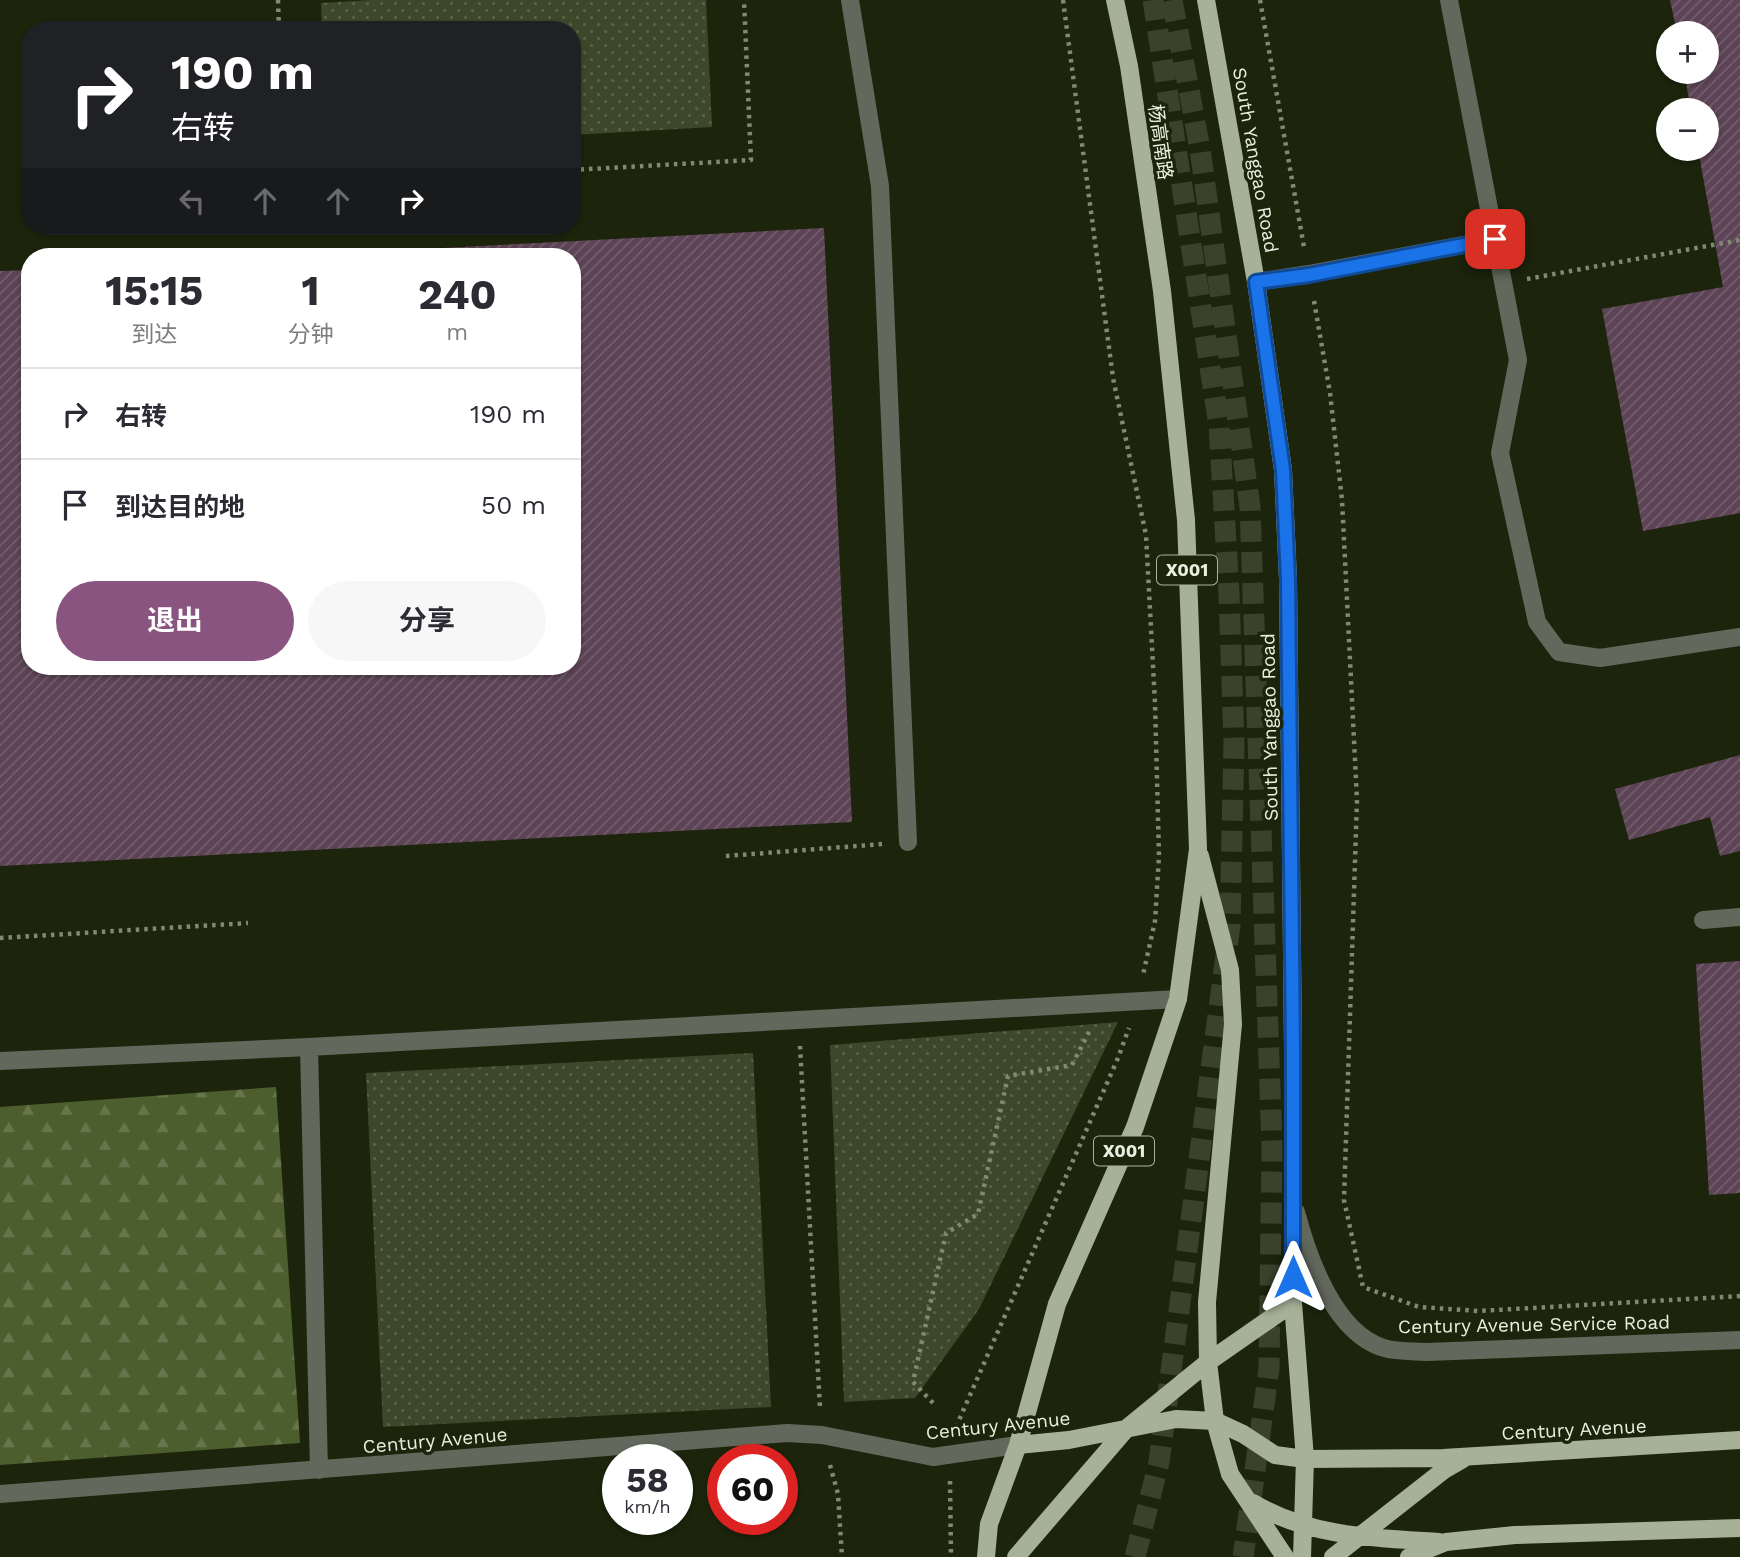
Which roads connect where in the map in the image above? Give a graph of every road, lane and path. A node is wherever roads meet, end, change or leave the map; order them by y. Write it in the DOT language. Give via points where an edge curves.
graph roads {
  1 [pos="278,0"];
  2 [pos="744,0"];
  3 [pos="850,0"];
  4 [pos="1063,0"];
  5 [pos="1115,0"];
  6 [pos="1206,0"];
  7 [pos="1260,0"];
  8 [pos="1449,0"];
  9 [pos="279,21"];
  10 [pos="581,169"];
  11 [pos="1495,239"];
  12 [pos="1740,240"];
  13 [pos="1309,275"];
  14 [pos="1256,282"];
  15 [pos="1504,283"];
  16 [pos="1740,637"];
  17 [pos="908,842"];
  18 [pos="1198,849"];
  19 [pos="726,856"];
  20 [pos="1740,917"];
  21 [pos="1703,919"];
  22 [pos="248,923"];
  23 [pos="0,938"];
  24 [pos="1178,999"];
  25 [pos="1138,1001"];
  26 [pos="1103,1003"];
  27 [pos="799,1020"];
  28 [pos="309,1047"];
  29 [pos="0,1061"];
  30 [pos="1293,1199"];
  31 [pos="1740,1296"];
  32 [pos="1293,1303"];
  33 [pos="1740,1340"];
  34 [pos="1208,1362"];
  35 [pos="933,1403"];
  36 [pos="1215,1421"];
  37 [pos="1127,1428"];
  38 [pos="822,1434"];
  39 [pos="1740,1440"];
  40 [pos="1018,1445"];
  41 [pos="950,1455"];
  42 [pos="1469,1456"];
  43 [pos="1305,1459"];
  44 [pos="319,1470"];
  45 [pos="0,1493"];
  46 [pos="1247,1499"];
  47 [pos="1303,1526"];
  48 [pos="1740,1528"];
  49 [pos="1356,1537"];
  50 [pos="1446,1542"];
  51 [pos="842,1557"];
  52 [pos="951,1557"];
  53 [pos="986,1557"];
  54 [pos="1016,1557"];
  55 [pos="1285,1557"];
  56 [pos="1302,1557"];
  57 [pos="1333,1557"];
  58 [pos="1409,1557"];
  1 -- 9 [label="path"];
  2 -- 10 [label="path" via="751,160"];
  3 -- 17 [label="street" via="880,186"];
  4 -- 25 [label="path" via="1113,378 1146,535 1159,856 1155,921"];
  5 -- 18 [label="main road, 杨高南路 / X001" via="1162,291 1186,520"];
  6 -- 14 [label="main road, South Yanggao Road"];
  7 -- 13 [label="path"];
  8 -- 11 [label="street"];
  11 -- 13 [label="street"];
  11 -- 15 [label="street"];
  12 -- 15 [label="path"];
  13 -- 14 [label="street"];
  13 -- 31 [label="path" via="1330,393 1342,500 1357,800 1344,1200 1363,1287 1419,1307 1479,1311"];
  14 -- 30 [label="main road, South Yanggao Road" via="1283,470 1288,579"];
  15 -- 16 [label="street" via="1518,360 1500,453 1537,622 1559,652 1600,658"];
  17 -- 19 [label="path"];
  18 -- 24 [label="main road, X001"];
  18 -- 34 [label="main road" via="1230,970 1233,1024 1207,1302"];
  20 -- 21 [label="street"];
  22 -- 23 [label="path"];
  24 -- 25 [label="street"];
  24 -- 40 [label="main road, X001" via="1135,1127 1057,1304"];
  25 -- 26 [label="street"];
  25 -- 41 [label="path" via="1118,1058 957,1420"];
  26 -- 27 [label="street"];
  26 -- 35 [label="path" via="1072,1065 1008,1076 978,1214 946,1233 913,1382"];
  27 -- 28 [label="street"];
  27 -- 38 [label="path"];
  28 -- 29 [label="street"];
  28 -- 44 [label="street"];
  30 -- 32 [label="main road, South Yanggao Road"];
  30 -- 33 [label="street, Century Avenue Service Road" via="1303,1240 1339,1314 1357,1333 1384,1348 1427,1352"];
  32 -- 34 [label="main road"];
  32 -- 43 [label="main road, South Yanggao Road"];
  34 -- 36 [label="main road"];
  34 -- 37 [label="main road"];
  36 -- 37 [label="main road, Century Avenue" via="1175,1419"];
  36 -- 43 [label="main road, Century Avenue" via="1275,1455"];
  36 -- 46 [label="main road" via="1230,1474"];
  37 -- 40 [label="main road, Century Avenue"];
  37 -- 54 [label="main road"];
  38 -- 41 [label="street, Century Avenue" via="923,1456"];
  38 -- 44 [label="street, Century Avenue"];
  38 -- 51 [label="path" via="838,1494"];
  39 -- 42 [label="main road, Century Avenue"];
  40 -- 41 [label="street, Century Avenue"];
  40 -- 53 [label="main road, X001" via="989,1524"];
  41 -- 52 [label="path"];
  42 -- 43 [label="main road, Century Avenue"];
  42 -- 49 [label="main road"];
  43 -- 47 [label="main road, South Yanggao Road"];
  44 -- 45 [label="street, Century Avenue"];
  46 -- 47 [label="main road"];
  46 -- 55 [label="main road"];
  47 -- 49 [label="main road"];
  47 -- 56 [label="main road, South Yanggao Road"];
  48 -- 50 [label="main road" via="1515,1535"];
  49 -- 50 [label="main road"];
  49 -- 57 [label="main road"];
  50 -- 58 [label="main road"];
}
